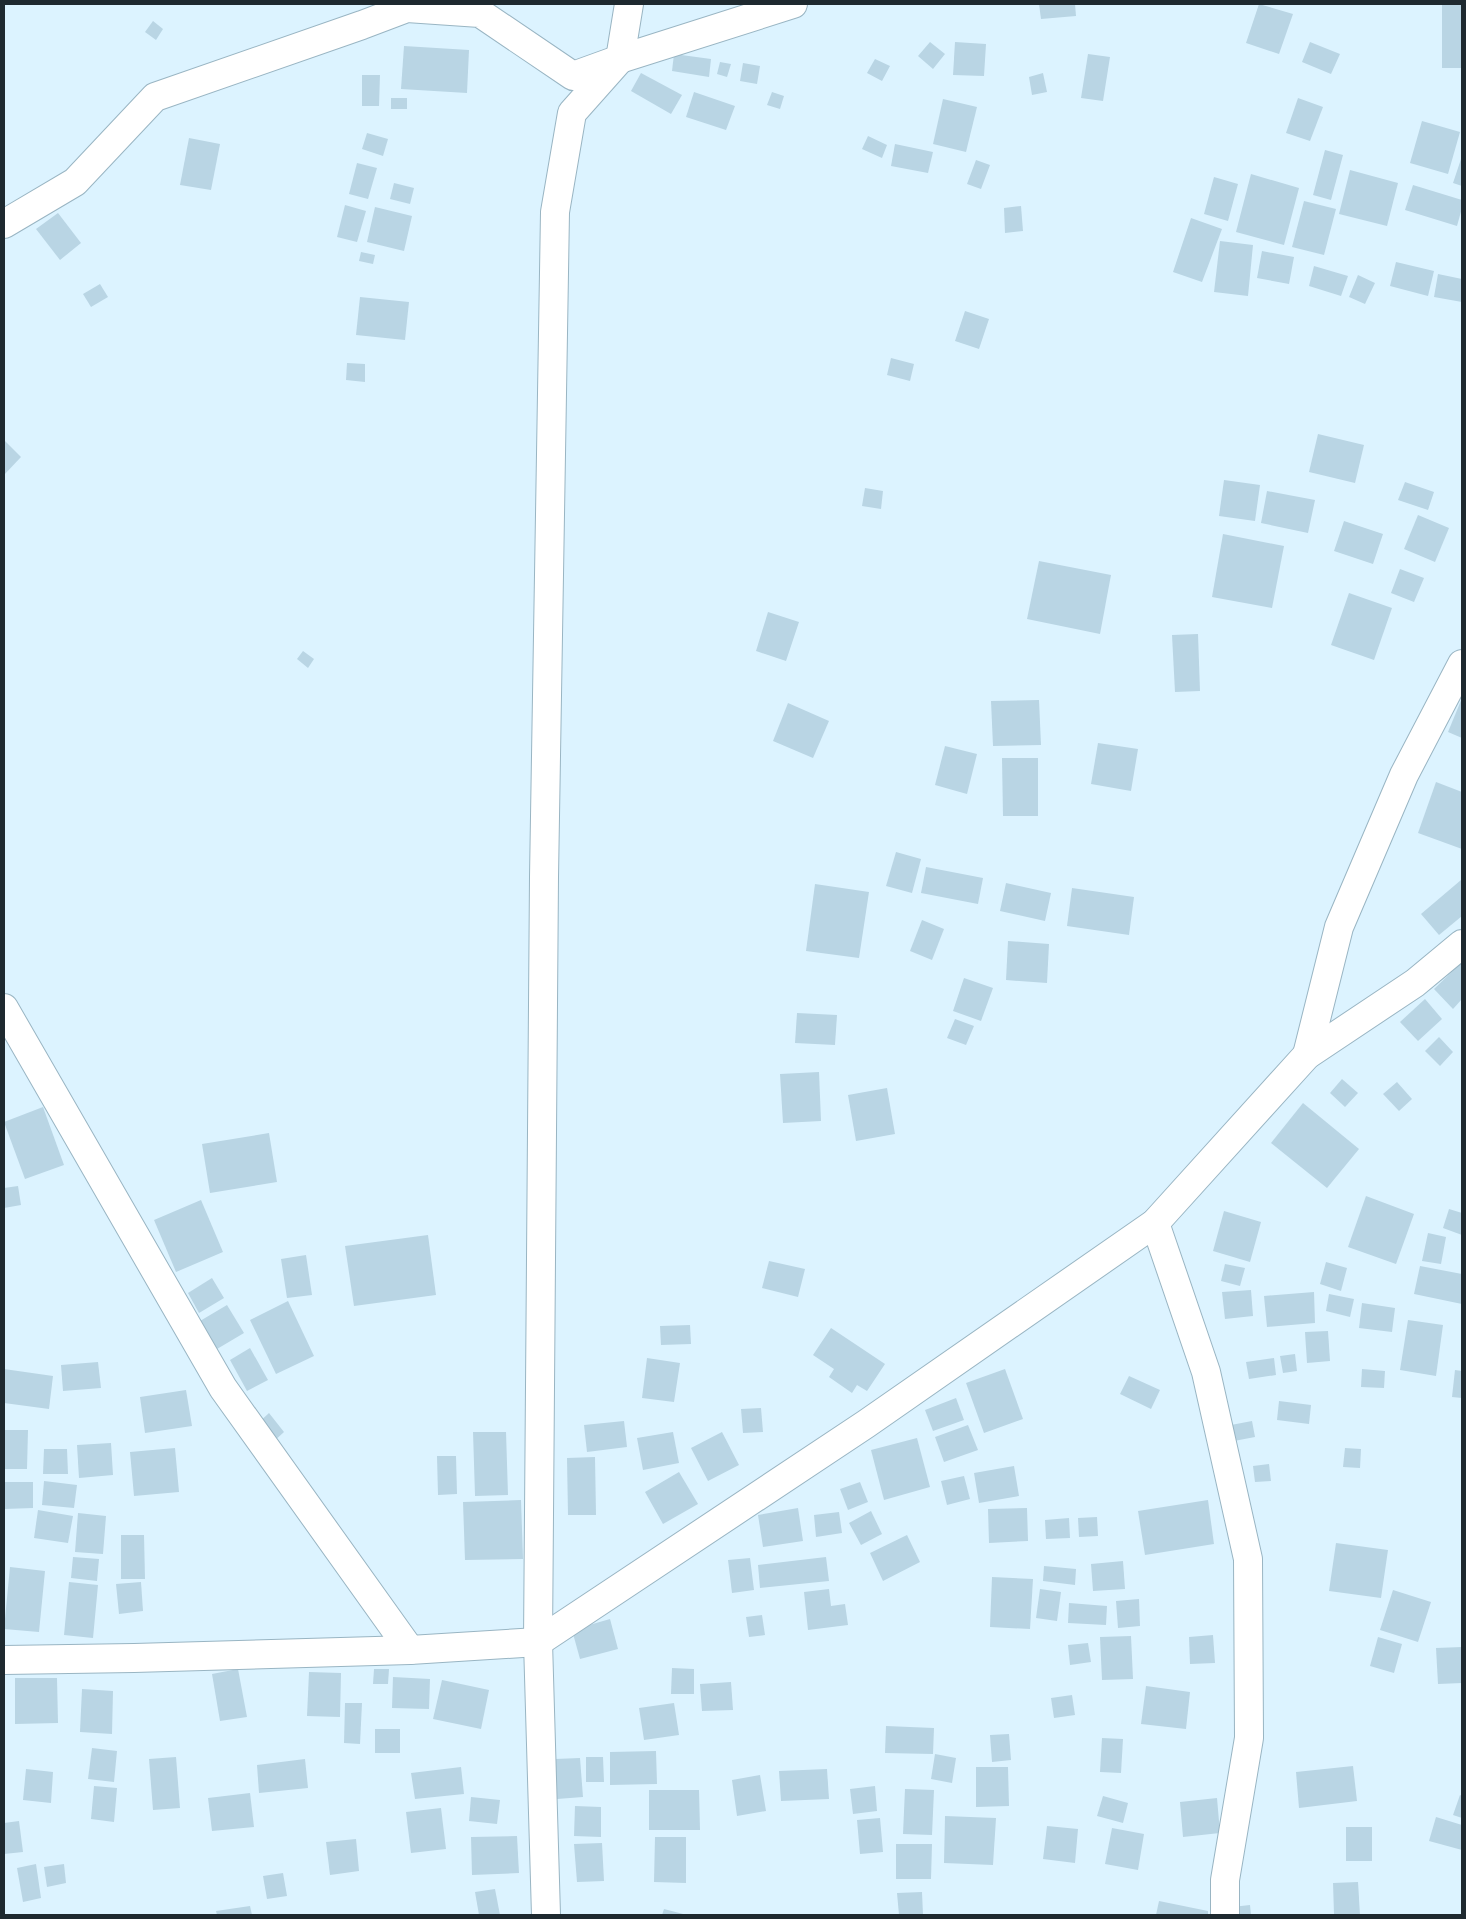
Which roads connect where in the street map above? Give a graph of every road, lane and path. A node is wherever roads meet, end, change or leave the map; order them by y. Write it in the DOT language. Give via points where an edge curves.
graph roads {
  1 [pos="629,4"];
  2 [pos="793,4"];
  3 [pos="620,59"];
  4 [pos="4,224"];
  5 [pos="1462,664"];
  6 [pos="1462,944"];
  7 [pos="4,1008"];
  8 [pos="1307,1055"];
  9 [pos="1155,1223"];
  10 [pos="538,1642"];
  11 [pos="410,1650"];
  12 [pos="4,1660"];
  13 [pos="546,1915"];
  14 [pos="1225,1915"];
  1 -- 3 [label="street"];
  2 -- 3 [label="street"];
  3 -- 4 [label="street" via="573,76 480,13 407,8 155,97 75,182"];
  3 -- 10 [label="street" via="572,113 555,212 544,897"];
  5 -- 8 [label="street" via="1404,775 1339,928"];
  6 -- 8 [label="street" via="1415,983"];
  7 -- 11 [label="street" via="223,1388"];
  8 -- 9 [label="street"];
  9 -- 10 [label="street" via="866,1424"];
  9 -- 14 [label="street" via="1206,1372 1248,1559 1249,1738 1225,1880"];
  10 -- 11 [label="street"];
  10 -- 13 [label="street"];
  11 -- 12 [label="street"];
}
